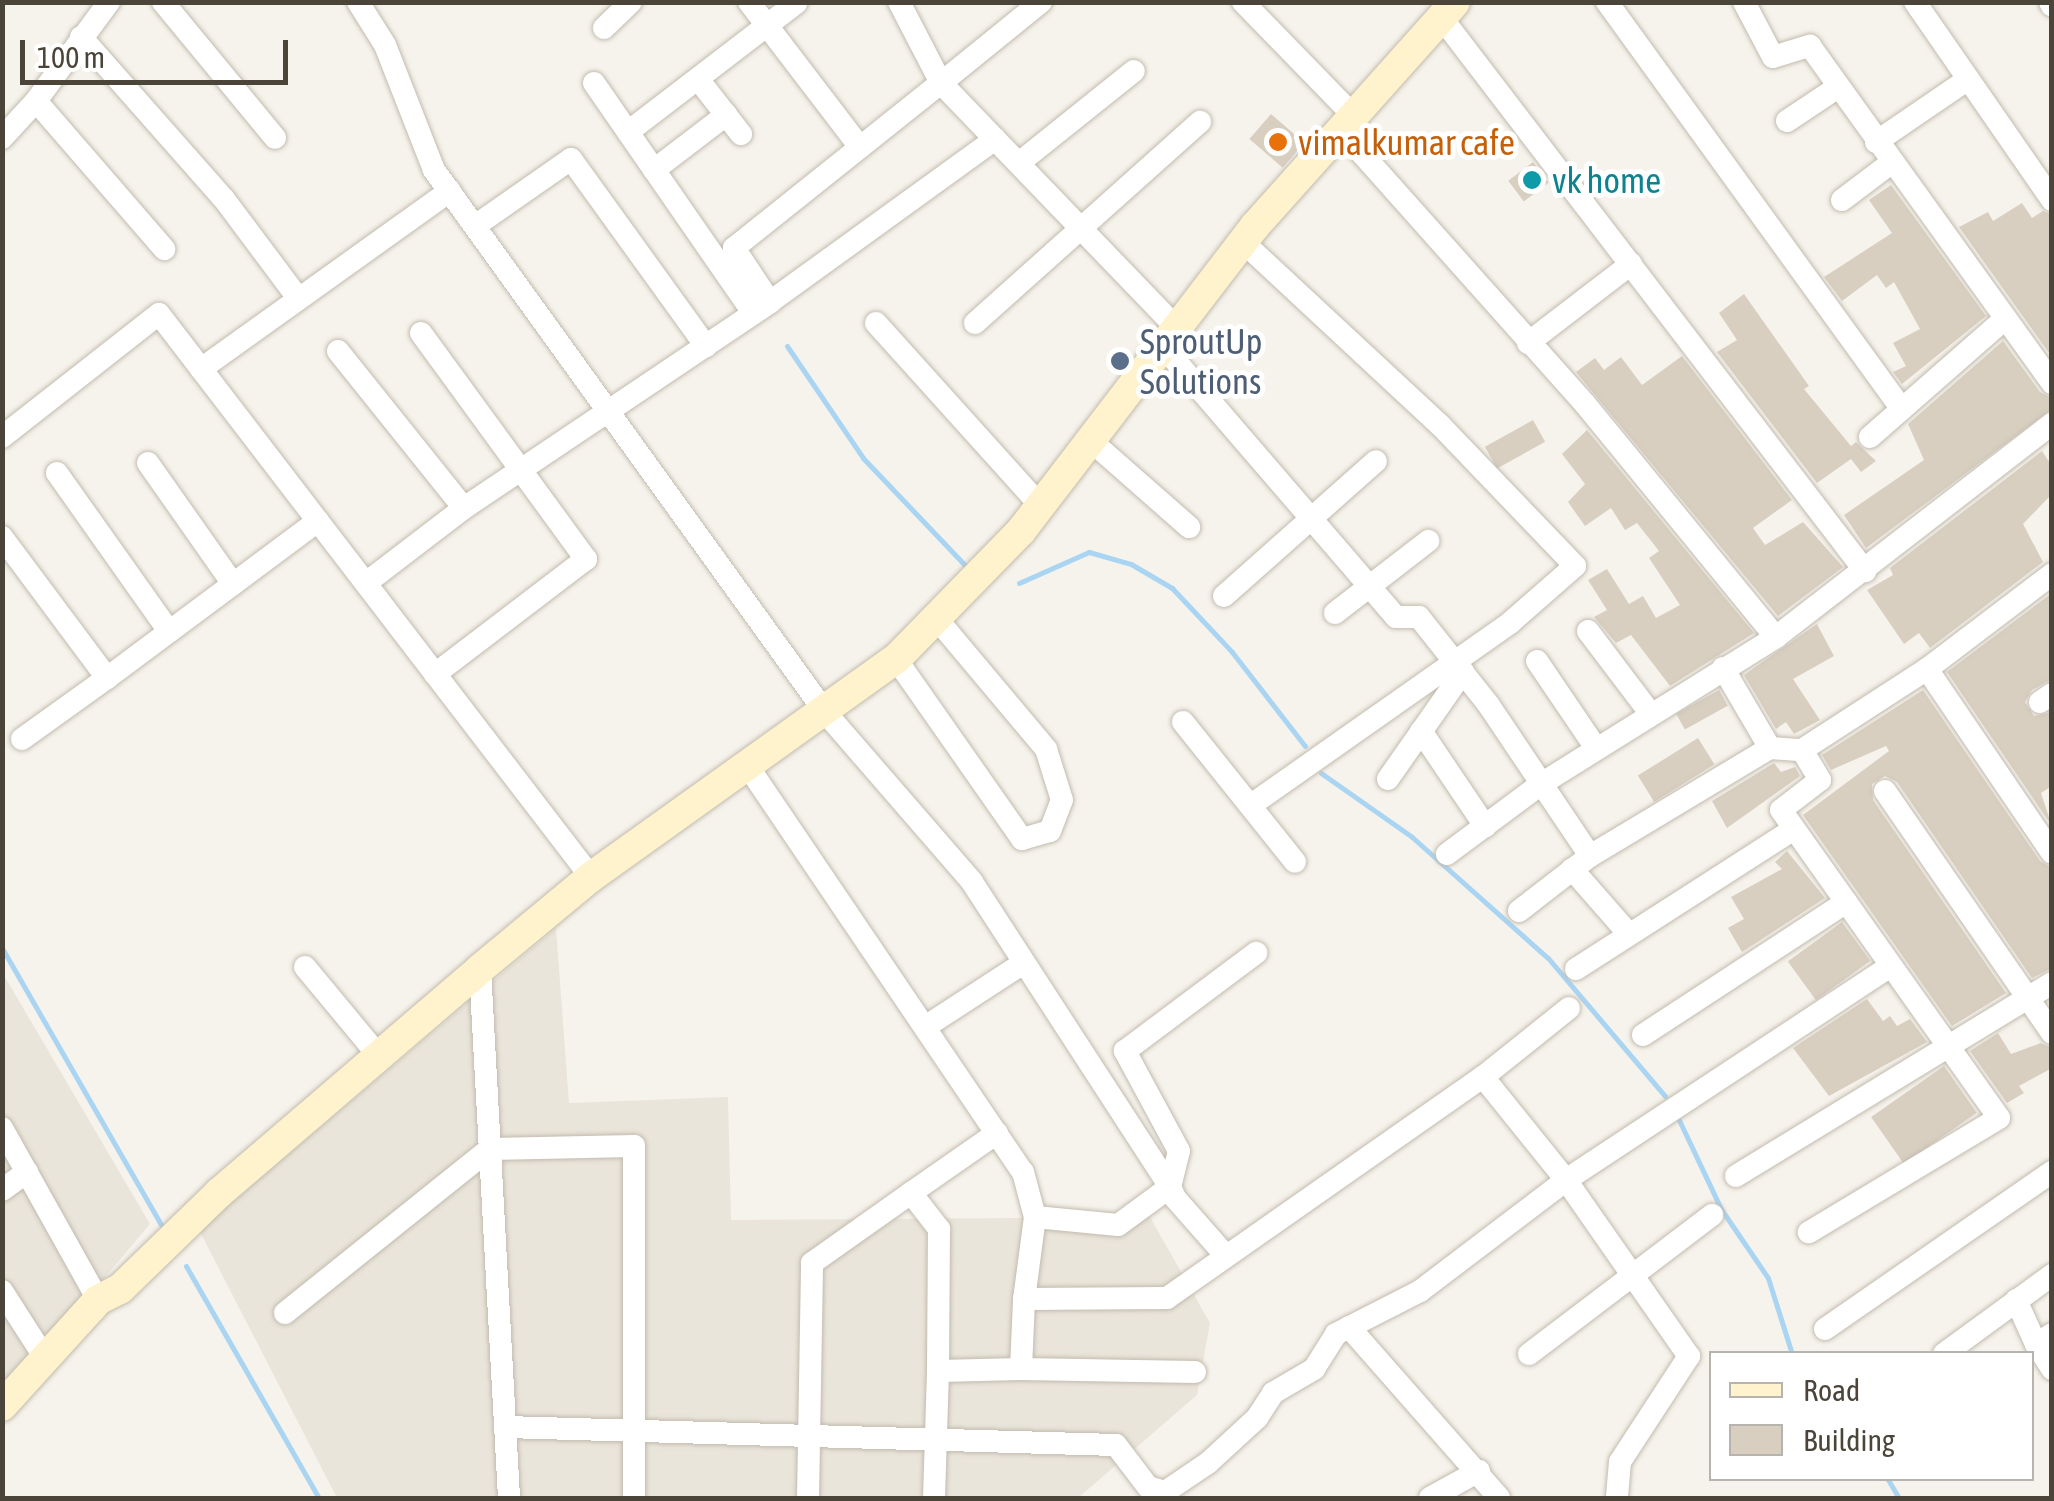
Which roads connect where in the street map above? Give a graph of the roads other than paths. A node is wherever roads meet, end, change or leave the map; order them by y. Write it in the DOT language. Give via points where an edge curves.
graph roads {
  1 [pos="109,2"];
  2 [pos="163,2"];
  3 [pos="358,2"];
  4 [pos="631,2"];
  5 [pos="749,2"];
  6 [pos="899,2"];
  7 [pos="1040,2"];
  8 [pos="1243,2"];
  9 [pos="1607,2"];
  10 [pos="1744,2"];
  11 [pos="1915,2"];
  12 [pos="796,3"];
  13 [pos="1451,6"];
  14 [pos="768,26"];
  15 [pos="604,28"];
  16 [pos="81,36"];
  17 [pos="1134,71"];
  18 [pos="698,80"];
  19 [pos="1967,80"];
  20 [pos="941,82"];
  21 [pos="594,83"];
  22 [pos="1838,87"];
  23 [pos="36,101"];
  24 [pos="726,114"];
  25 [pos="1787,121"];
  26 [pos="1200,122"];
  27 [pos="1347,122"];
  28 [pos="628,132"];
  29 [pos="741,134"];
  30 [pos="2,138"];
  31 [pos="275,138"];
  32 [pos="995,139"];
  33 [pos="1876,142"];
  34 [pos="860,147"];
  35 [pos="1018,163"];
  36 [pos="1891,163"];
  37 [pos="654,170"];
  38 [pos="450,191"];
  39 [pos="1842,200"];
  40 [pos="2052,200"];
  41 [pos="475,226"];
  42 [pos="1082,229"];
  43 [pos="1243,242"];
  44 [pos="164,249"];
  45 [pos="1631,264"];
  46 [pos="298,298"];
  47 [pos="761,308"];
  48 [pos="2004,319"];
  49 [pos="974,323"];
  50 [pos="876,324"];
  51 [pos="421,333"];
  52 [pos="1168,335"];
  53 [pos="1528,343"];
  54 [pos="706,346"];
  55 [pos="338,351"];
  56 [pos="202,369"];
  57 [pos="2052,382"];
  58 [pos="1901,408"];
  59 [pos="612,414"];
  60 [pos="2052,424"];
  61 [pos="2,437"];
  62 [pos="1870,437"];
  63 [pos="1090,440"];
  64 [pos="1376,461"];
  65 [pos="148,463"];
  66 [pos="527,471"];
  67 [pos="57,473"];
  68 [pos="1040,506"];
  69 [pos="464,508"];
  70 [pos="1311,518"];
  71 [pos="318,520"];
  72 [pos="1189,527"];
  73 [pos="2,536"];
  74 [pos="1428,541"];
  75 [pos="1865,571"];
  76 [pos="2052,574"];
  77 [pos="233,584"];
  78 [pos="366,584"];
  79 [pos="1370,587"];
  80 [pos="1224,596"];
  81 [pos="1335,613"];
  82 [pos="936,618"];
  83 [pos="1588,631"];
  84 [pos="169,632"];
  85 [pos="1776,637"];
  86 [pos="896,659"];
  87 [pos="1537,661"];
  88 [pos="1457,665"];
  89 [pos="1723,668"];
  90 [pos="1927,669"];
  91 [pos="435,674"];
  92 [pos="107,678"];
  93 [pos="824,712"];
  94 [pos="1650,712"];
  95 [pos="1183,722"];
  96 [pos="1422,731"];
  97 [pos="22,739"];
  98 [pos="1596,748"];
  99 [pos="1770,748"];
  100 [pos="1802,750"];
  101 [pos="750,768"];
  102 [pos="1388,779"];
  103 [pos="1540,784"];
  104 [pos="1885,792"];
  105 [pos="1252,804"];
  106 [pos="1485,826"];
  107 [pos="1794,829"];
  108 [pos="2052,853"];
  109 [pos="1447,854"];
  110 [pos="1295,862"];
  111 [pos="1581,863"];
  112 [pos="591,877"];
  113 [pos="1846,902"];
  114 [pos="1519,911"];
  115 [pos="1630,934"];
  116 [pos="1256,953"];
  117 [pos="1022,964"];
  118 [pos="305,966"];
  119 [pos="1890,966"];
  120 [pos="480,969"];
  121 [pos="1576,969"];
  122 [pos="2052,983"];
  123 [pos="2029,998"];
  124 [pos="1568,1008"];
  125 [pos="925,1026"];
  126 [pos="2052,1033"];
  127 [pos="1643,1035"];
  128 [pos="1948,1048"];
  129 [pos="379,1056"];
  130 [pos="1483,1076"];
  131 [pos="2,1128"];
  132 [pos="997,1133"];
  133 [pos="490,1148"];
  134 [pos="27,1172"];
  135 [pos="2052,1172"];
  136 [pos="1736,1176"];
  137 [pos="1566,1180"];
  138 [pos="1170,1187"];
  139 [pos="2,1190"];
  140 [pos="912,1193"];
  141 [pos="1712,1215"];
  142 [pos="1035,1217"];
  143 [pos="1809,1232"];
  144 [pos="1226,1256"];
  145 [pos="1634,1274"];
  146 [pos="2052,1275"];
  147 [pos="2,1291"];
  148 [pos="1024,1299"];
  149 [pos="98,1300"];
  150 [pos="2016,1300"];
  151 [pos="285,1313"];
  152 [pos="1349,1328"];
  153 [pos="1825,1329"];
  154 [pos="2044,1339"];
  155 [pos="1948,1351"];
  156 [pos="1529,1354"];
  157 [pos="45,1358"];
  158 [pos="1021,1369"];
  159 [pos="2052,1369"];
  160 [pos="938,1371"];
  161 [pos="1196,1372"];
  162 [pos="2,1406"];
  163 [pos="506,1427"];
  164 [pos="635,1431"];
  165 [pos="810,1436"];
  166 [pos="936,1439"];
  167 [pos="1479,1471"];
  168 [pos="1148,1493"];
  169 [pos="509,1498"];
  170 [pos="634,1498"];
  171 [pos="808,1498"];
  172 [pos="934,1498"];
  173 [pos="1430,1498"];
  174 [pos="1499,1498"];
  175 [pos="1617,1498"];
  1 -- 16 [label="street"];
  2 -- 31 [label="street"];
  3 -- 38 [label="street" via="386,45 434,170"];
  4 -- 15 [label="street"];
  5 -- 14 [label="street"];
  6 -- 20 [label="street"];
  7 -- 20 [label="street"];
  8 -- 27 [label="street"];
  9 -- 58 [label="street"];
  10 -- 22 [label="street" via="1773,57 1810,46"];
  11 -- 19 [label="street"];
  12 -- 14 [label="street"];
  13 -- 27 [label="main road"];
  13 -- 45 [label="street"];
  14 -- 18 [label="street"];
  14 -- 34 [label="street"];
  16 -- 23 [label="street"];
  16 -- 46 [label="street" via="224,199"];
  17 -- 35 [label="street"];
  18 -- 24 [label="street"];
  18 -- 28 [label="street"];
  19 -- 33 [label="street"];
  19 -- 40 [label="street"];
  20 -- 32 [label="street"];
  20 -- 34 [label="street"];
  21 -- 28 [label="street"];
  22 -- 25 [label="street"];
  22 -- 33 [label="street"];
  23 -- 30 [label="street"];
  23 -- 44 [label="street"];
  24 -- 29 [label="street"];
  24 -- 37 [label="street"];
  26 -- 42 [label="street"];
  27 -- 43 [label="main road"];
  27 -- 53 [label="street"];
  28 -- 37 [label="street"];
  32 -- 35 [label="street"];
  32 -- 47 [label="street"];
  33 -- 36 [label="street"];
  34 -- 47 [label="street" via="734,248"];
  35 -- 42 [label="street"];
  36 -- 39 [label="street"];
  36 -- 48 [label="street"];
  37 -- 47 [label="street"];
  38 -- 41 [label="street"];
  38 -- 46 [label="street"];
  41 -- 54 [label="street" via="571,159"];
  41 -- 59 [label="street"];
  42 -- 49 [label="street"];
  42 -- 52 [label="street"];
  43 -- 52 [label="main road"];
  43 -- 88 [label="street" via="1440,425 1575,566"];
  45 -- 53 [label="street"];
  45 -- 75 [label="street"];
  46 -- 56 [label="street"];
  47 -- 54 [label="street"];
  48 -- 57 [label="street"];
  48 -- 58 [label="street"];
  50 -- 68 [label="street"];
  51 -- 66 [label="street"];
  52 -- 63 [label="main road"];
  52 -- 70 [label="street"];
  53 -- 85 [label="street"];
  54 -- 59 [label="street"];
  55 -- 69 [label="street"];
  56 -- 61 [label="street" via="159,314"];
  56 -- 71 [label="street"];
  58 -- 62 [label="street"];
  59 -- 66 [label="street"];
  59 -- 93 [label="street"];
  60 -- 75 [label="street"];
  63 -- 68 [label="main road"];
  63 -- 72 [label="street"];
  64 -- 70 [label="street"];
  65 -- 77 [label="street"];
  66 -- 69 [label="street"];
  66 -- 91 [label="street" via="586,559"];
  67 -- 84 [label="street"];
  68 -- 82 [label="main road"];
  69 -- 78 [label="street"];
  70 -- 79 [label="street"];
  70 -- 80 [label="street"];
  71 -- 77 [label="street"];
  71 -- 78 [label="street"];
  73 -- 92 [label="street"];
  74 -- 79 [label="street"];
  75 -- 85 [label="street"];
  76 -- 90 [label="street"];
  77 -- 84 [label="street"];
  78 -- 91 [label="street"];
  79 -- 81 [label="street"];
  79 -- 88 [label="street" via="1396,617 1418,617"];
  82 -- 86 [label="main road"];
  82 -- 86 [label="street" via="1046,749 1062,800 1050,831 1022,839"];
  83 -- 94 [label="street"];
  84 -- 92 [label="street"];
  85 -- 89 [label="street"];
  86 -- 93 [label="main road"];
  87 -- 98 [label="street"];
  88 -- 96 [label="street"];
  88 -- 103 [label="street"];
  88 -- 105 [label="street"];
  89 -- 94 [label="street"];
  89 -- 99 [label="street"];
  90 -- 100 [label="street"];
  90 -- 108 [label="street"];
  91 -- 112 [label="street"];
  92 -- 97 [label="street"];
  93 -- 101 [label="main road"];
  93 -- 117 [label="street" via="972,882"];
  94 -- 98 [label="street"];
  95 -- 105 [label="street"];
  96 -- 102 [label="street"];
  96 -- 106 [label="street"];
  98 -- 103 [label="street"];
  99 -- 100 [label="street"];
  99 -- 111 [label="street"];
  100 -- 107 [label="street" via="1820,780 1781,810"];
  101 -- 112 [label="main road"];
  101 -- 125 [label="street"];
  103 -- 106 [label="street"];
  103 -- 111 [label="street"];
  104 -- 123 [label="street"];
  105 -- 110 [label="street"];
  106 -- 109 [label="street"];
  107 -- 113 [label="street"];
  107 -- 115 [label="street"];
  111 -- 114 [label="street"];
  111 -- 115 [label="street"];
  112 -- 120 [label="main road"];
  113 -- 119 [label="street"];
  113 -- 127 [label="street"];
  115 -- 121 [label="street"];
  116 -- 138 [label="street" via="1125,1050 1179,1151"];
  117 -- 125 [label="street"];
  117 -- 138 [label="street"];
  118 -- 129 [label="street"];
  119 -- 128 [label="street"];
  119 -- 137 [label="street"];
  120 -- 129 [label="main road"];
  120 -- 133 [label="street"];
  122 -- 123 [label="street"];
  123 -- 126 [label="street"];
  123 -- 128 [label="street"];
  124 -- 130 [label="street"];
  125 -- 132 [label="street"];
  128 -- 136 [label="street"];
  128 -- 143 [label="street" via="1998,1118"];
  129 -- 149 [label="main road" via="120,1288"];
  130 -- 137 [label="street"];
  130 -- 144 [label="street"];
  131 -- 134 [label="street"];
  132 -- 140 [label="street"];
  132 -- 142 [label="street" via="1023,1172"];
  133 -- 151 [label="street"];
  133 -- 163 [label="street"];
  133 -- 164 [label="street" via="634,1146"];
  134 -- 139 [label="street"];
  134 -- 149 [label="street"];
  135 -- 153 [label="street"];
  137 -- 145 [label="street"];
  137 -- 152 [label="street" via="1420,1291"];
  138 -- 142 [label="street" via="1118,1225"];
  138 -- 144 [label="street"];
  140 -- 160 [label="street" via="939,1230"];
  140 -- 165 [label="street" via="812,1264"];
  141 -- 145 [label="street"];
  142 -- 148 [label="street"];
  144 -- 148 [label="street" via="1167,1298"];
  145 -- 156 [label="street"];
  145 -- 175 [label="street" via="1689,1356 1620,1462"];
  146 -- 150 [label="street"];
  147 -- 157 [label="street"];
  148 -- 158 [label="street"];
  149 -- 157 [label="main road"];
  150 -- 154 [label="street"];
  150 -- 155 [label="street"];
  152 -- 167 [label="street"];
  152 -- 168 [label="street" via="1336,1334 1314,1369 1273,1392 1257,1418 1208,1463 1165,1492"];
  154 -- 159 [label="street"];
  157 -- 162 [label="main road"];
  158 -- 160 [label="street"];
  158 -- 161 [label="street"];
  160 -- 166 [label="street"];
  163 -- 164 [label="street"];
  163 -- 169 [label="street"];
  164 -- 165 [label="street"];
  164 -- 170 [label="street"];
  165 -- 166 [label="street"];
  165 -- 171 [label="street"];
  166 -- 168 [label="street" via="1116,1445"];
  166 -- 172 [label="street"];
  167 -- 173 [label="street"];
  167 -- 174 [label="street"];
}
